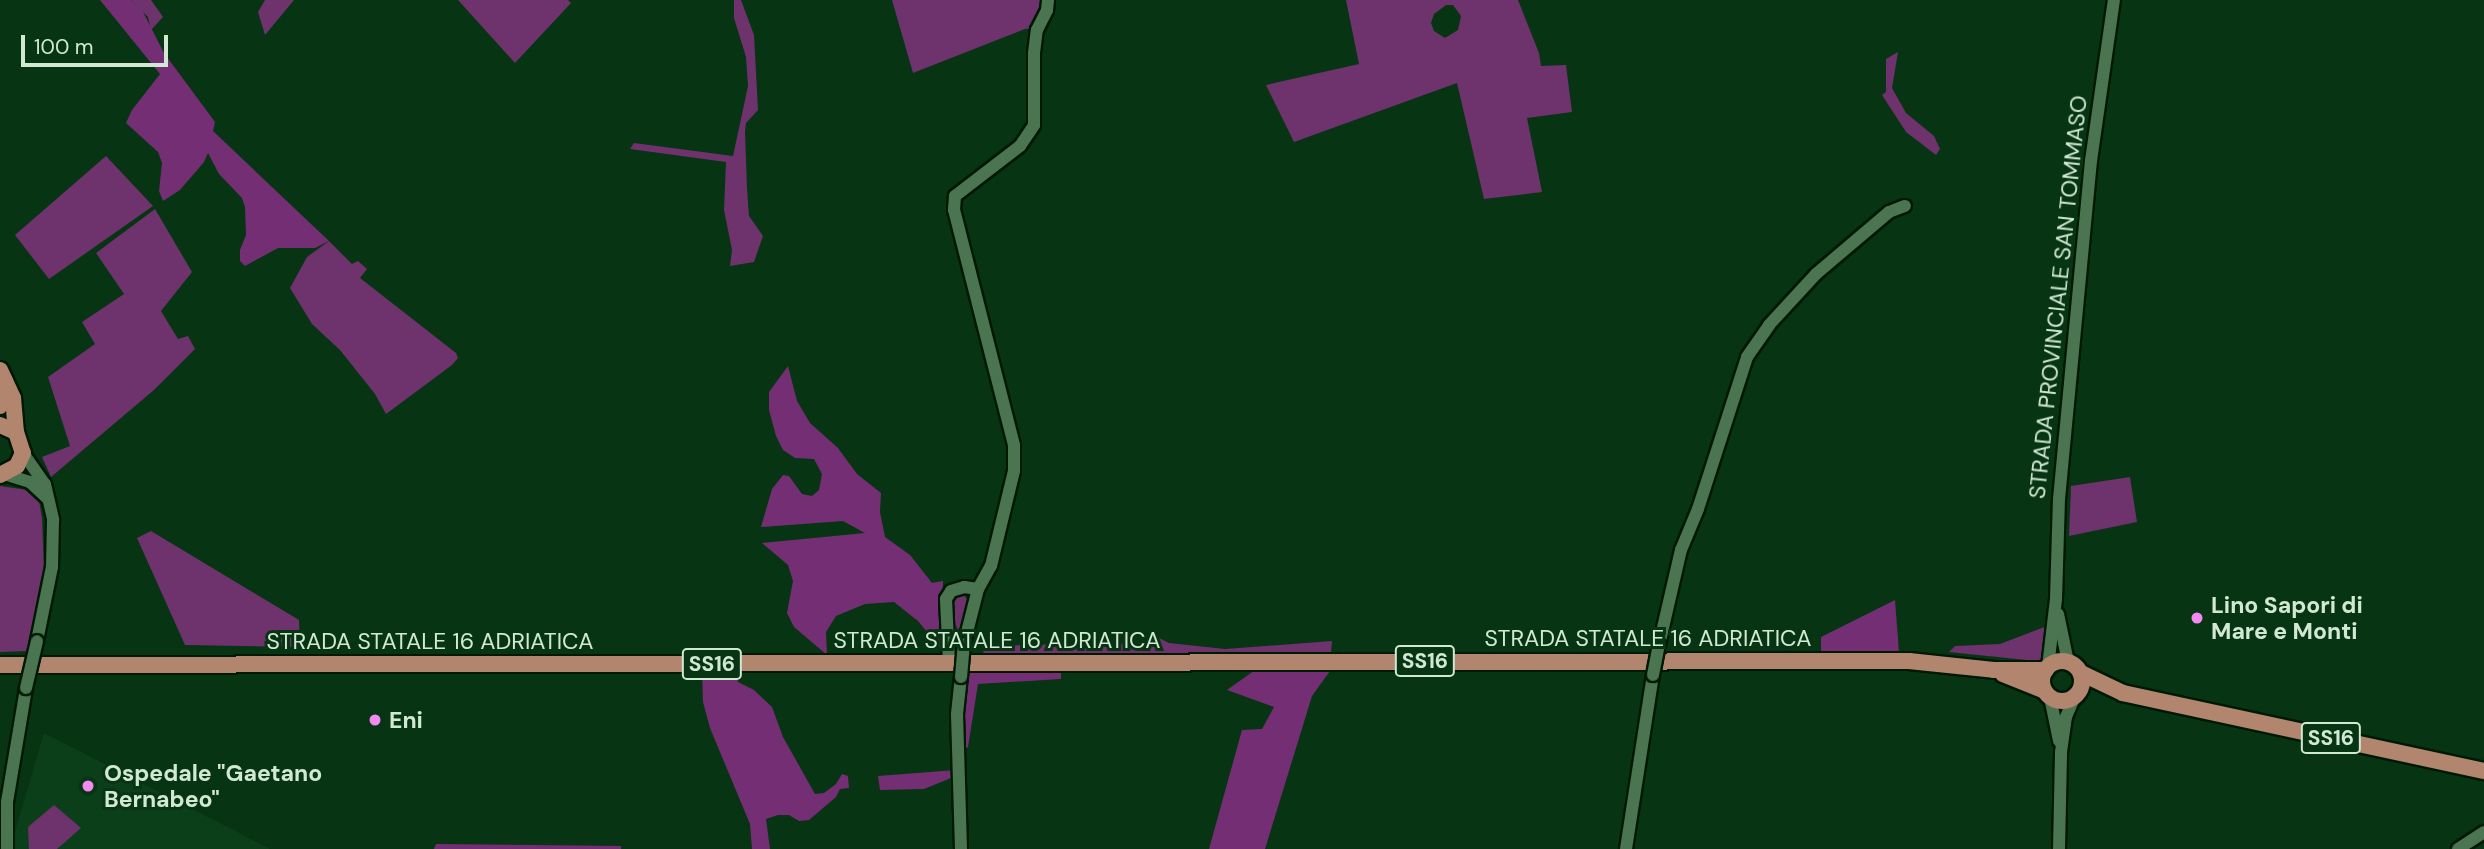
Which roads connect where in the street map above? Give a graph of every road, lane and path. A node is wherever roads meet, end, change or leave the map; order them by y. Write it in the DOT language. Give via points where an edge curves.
graph roads {
  1 [pos="1048,0"];
  2 [pos="2114,0"];
  3 [pos="1905,206"];
  4 [pos="2,375"];
  5 [pos="0,406"];
  6 [pos="0,425"];
  7 [pos="16,432"];
  8 [pos="23,453"];
  9 [pos="2,474"];
  10 [pos="51,504"];
  11 [pos="978,589"];
  12 [pos="2056,599"];
  13 [pos="945,663"];
  14 [pos="0,665"];
  15 [pos="2074,667"];
  16 [pos="2047,668"];
  17 [pos="1994,670"];
  18 [pos="2123,693"];
  19 [pos="2048,694"];
  20 [pos="2076,696"];
  21 [pos="2061,752"];
  22 [pos="2484,771"];
  23 [pos="2484,832"];
  24 [pos="8,849"];
  25 [pos="961,849"];
  26 [pos="1626,849"];
  27 [pos="2059,849"];
  28 [pos="2458,849"];
  1 -- 11 [label="street" via="1034,53 1034,125 1020,146 955,196 954,210 1014,445 1014,471 998,539 991,566"];
  2 -- 12 [label="street, STRADA PROVINCIALE SAN TOMMASO" via="2091,161 2059,499"];
  3 -- 26 [label="street, bridge" via="1889,212 1816,274 1769,325 1747,357 1681,550 1653,675"];
  4 -- 5 [label="main road"];
  4 -- 7 [label="main road" via="13,398"];
  6 -- 7 [label="main road"];
  7 -- 8 [label="main road"];
  8 -- 9 [label="main road" via="17,467"];
  8 -- 10 [label="street" via="45,484"];
  9 -- 10 [label="street" via="30,482"];
  10 -- 24 [label="street, bridge" via="52,568 7,802"];
  11 -- 13 [label="street" via="951,591 946,599"];
  11 -- 25 [label="street, bridge" via="964,644 957,714"];
  12 -- 15 [label="street, STRADA PROVINCIALE SAN TOMMASO"];
  12 -- 16 [label="street, STRADA PROVINCIALE SAN TOMMASO"];
  13 -- 14 [label="main road, STRADA STATALE 16 ADRIATICA / SS16"];
  13 -- 17 [label="main road, STRADA STATALE 16 ADRIATICA / SS16" via="1909,661"];
  15 -- 16 [label="main road, SS16" via="2057,662"];
  15 -- 18 [label="main road, SS16"];
  15 -- 20 [label="main road" via="2082,683"];
  16 -- 17 [label="main road, STRADA STATALE 16 ADRIATICA / SS16"];
  16 -- 19 [label="main road" via="2042,680"];
  17 -- 19 [label="main road, STRADA STATALE 16 ADRIATICA / SS16"];
  18 -- 20 [label="main road, SS16"];
  18 -- 22 [label="main road, SS16"];
  19 -- 20 [label="main road, SS16" via="2064,701"];
  19 -- 21 [label="street"];
  20 -- 21 [label="street" via="2067,712"];
  21 -- 27 [label="street"];
  23 -- 28 [label="street"];
}
